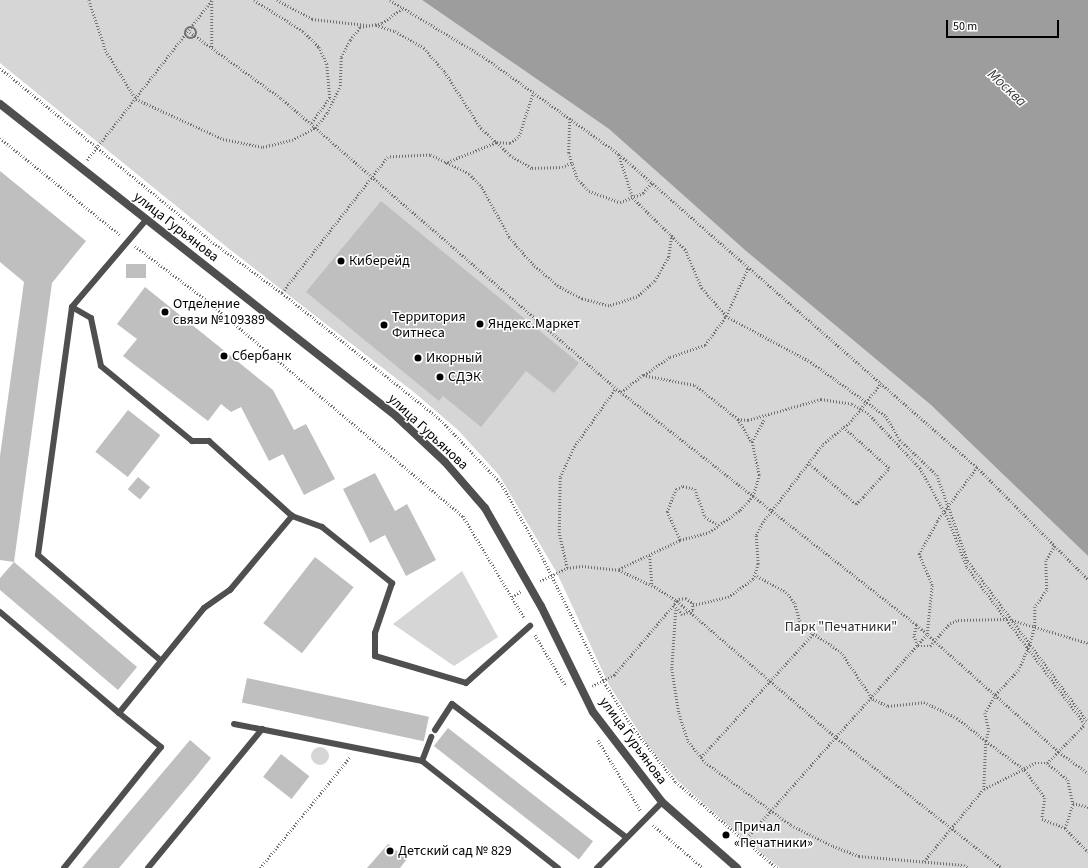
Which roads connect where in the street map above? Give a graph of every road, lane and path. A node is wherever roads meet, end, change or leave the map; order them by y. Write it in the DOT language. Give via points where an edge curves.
graph roads {
  1 [pos="89,0"];
  2 [pos="212,0"];
  3 [pos="254,0"];
  4 [pos="277,0"];
  5 [pos="390,0"];
  6 [pos="403,8"];
  7 [pos="374,25"];
  8 [pos="194,26"];
  9 [pos="190,32"];
  10 [pos="196,36"];
  11 [pos="186,37"];
  12 [pos="212,48"];
  13 [pos="0,68"];
  14 [pos="533,93"];
  15 [pos="136,99"];
  16 [pos="0,104"];
  17 [pos="570,119"];
  18 [pos="311,124"];
  19 [pos="315,128"];
  20 [pos="0,138"];
  21 [pos="497,142"];
  22 [pos="96,148"];
  23 [pos="619,154"];
  24 [pos="573,162"];
  25 [pos="445,163"];
  26 [pos="80,168"];
  27 [pos="372,176"];
  28 [pos="652,182"];
  29 [pos="634,198"];
  30 [pos="146,220"];
  31 [pos="672,235"];
  32 [pos="128,240"];
  33 [pos="748,268"];
  34 [pos="284,290"];
  35 [pos="282,293"];
  36 [pos="72,307"];
  37 [pos="726,316"];
  38 [pos="643,376"];
  39 [pos="882,382"];
  40 [pos="616,388"];
  41 [pos="621,392"];
  42 [pos="866,403"];
  43 [pos="861,408"];
  44 [pos="765,418"];
  45 [pos="738,419"];
  46 [pos="843,427"];
  47 [pos="752,442"];
  48 [pos="810,464"];
  49 [pos="977,467"];
  50 [pos="753,496"];
  51 [pos="947,507"];
  52 [pos="944,511"];
  53 [pos="772,512"];
  54 [pos="292,516"];
  55 [pos="719,525"];
  56 [pos="680,540"];
  57 [pos="1055,546"];
  58 [pos="650,556"];
  59 [pos="567,568"];
  60 [pos="619,570"];
  61 [pos="557,573"];
  62 [pos="756,576"];
  63 [pos="1088,579"];
  64 [pos="652,586"];
  65 [pos="677,601"];
  66 [pos="674,605"];
  67 [pos="693,605"];
  68 [pos="676,610"];
  69 [pos="0,612"];
  70 [pos="690,612"];
  71 [pos="1007,619"];
  72 [pos="1012,620"];
  73 [pos="917,625"];
  74 [pos="530,626"];
  75 [pos="1035,627"];
  76 [pos="814,633"];
  77 [pos="927,634"];
  78 [pos="935,640"];
  79 [pos="1088,643"];
  80 [pos="1030,645"];
  81 [pos="918,646"];
  82 [pos="1028,648"];
  83 [pos="160,660"];
  84 [pos="771,680"];
  85 [pos="569,691"];
  86 [pos="583,691"];
  87 [pos="996,695"];
  88 [pos="873,699"];
  89 [pos="119,713"];
  90 [pos="1087,722"];
  91 [pos="234,724"];
  92 [pos="262,729"];
  93 [pos="435,730"];
  94 [pos="431,737"];
  95 [pos="597,738"];
  96 [pos="837,738"];
  97 [pos="986,741"];
  98 [pos="357,748"];
  99 [pos="1059,752"];
  100 [pos="701,757"];
  101 [pos="422,762"];
  102 [pos="1047,762"];
  103 [pos="1026,770"];
  104 [pos="1088,773"];
  105 [pos="984,789"];
  106 [pos="662,802"];
  107 [pos="1073,803"];
  108 [pos="1088,807"];
  109 [pos="770,808"];
  110 [pos="645,818"];
  111 [pos="953,828"];
  112 [pos="1065,828"];
  113 [pos="626,837"];
  114 [pos="743,842"];
  115 [pos="1088,852"];
  116 [pos="758,853"];
  117 [pos="924,862"];
  118 [pos="64,868"];
  119 [pos="148,868"];
  120 [pos="260,868"];
  121 [pos="558,868"];
  122 [pos="597,868"];
  123 [pos="703,868"];
  124 [pos="737,868"];
  125 [pos="777,868"];
  126 [pos="969,868"];
  127 [pos="1002,868"];
  1 -- 15 [label="path" via="106,51"];
  2 -- 8 [label="path"];
  2 -- 12 [label="path"];
  3 -- 18 [label="path" via="303,32 319,47 327,64 330,98"];
  4 -- 7 [label="path" via="312,19"];
  5 -- 6 [label="path"];
  6 -- 7 [label="path"];
  6 -- 14 [label="path"];
  7 -- 19 [label="path" via="360,27 350,40 341,57 340,86 327,113"];
  7 -- 21 [label="path" via="395,31 424,48 445,72 481,128"];
  8 -- 9 [label="path"];
  8 -- 10 [label="path"];
  8 -- 11 [label="path" via="186,29"];
  9 -- 10 [label="path"];
  9 -- 11 [label="path"];
  10 -- 11 [label="path"];
  10 -- 12 [label="path"];
  11 -- 15 [label="path"];
  12 -- 18 [label="path"];
  13 -- 22 [label="path"];
  14 -- 17 [label="path"];
  14 -- 21 [label="path" via="519,136 510,143"];
  15 -- 19 [label="path" via="223,139 263,147 292,140"];
  15 -- 22 [label="path"];
  16 -- 26 [label="street, улица Гурьянова"];
  17 -- 23 [label="path"];
  17 -- 24 [label="path" via="569,153"];
  18 -- 19 [label="path"];
  19 -- 27 [label="path"];
  20 -- 32 [label="path"];
  21 -- 24 [label="path" via="532,168 562,167"];
  21 -- 25 [label="path"];
  22 -- 26 [label="path"];
  22 -- 35 [label="path"];
  23 -- 28 [label="path"];
  23 -- 29 [label="path"];
  24 -- 29 [label="path" via="577,178 589,191 620,202"];
  25 -- 27 [label="path" via="430,155 388,157"];
  25 -- 31 [label="path" via="469,174 482,188 509,237 533,265 558,286 582,299 609,306 637,297 655,281 669,257"];
  26 -- 30 [label="street, улица Гурьянова"];
  27 -- 34 [label="path"];
  27 -- 40 [label="path"];
  28 -- 29 [label="path"];
  28 -- 33 [label="path"];
  29 -- 31 [label="path"];
  30 -- 32 [label="lane"];
  30 -- 86 [label="street, улица Гурьянова" via="396,416 445,462 485,508 541,606"];
  31 -- 37 [label="path" via="685,250 702,288"];
  32 -- 36 [label="lane"];
  32 -- 74 [label="path" via="206,299 463,516"];
  33 -- 37 [label="path"];
  33 -- 39 [label="path"];
  36 -- 54 [label="lane" via="91,318 101,366 192,441 209,441"];
  36 -- 83 [label="lane" via="38,555"];
  37 -- 38 [label="path" via="705,345 670,357"];
  37 -- 42 [label="path" via="811,362"];
  38 -- 41 [label="path"];
  38 -- 45 [label="path" via="695,385"];
  39 -- 42 [label="path"];
  39 -- 49 [label="path"];
  40 -- 41 [label="path"];
  40 -- 59 [label="path" via="574,447 560,477 560,533"];
  41 -- 50 [label="path"];
  42 -- 43 [label="path"];
  42 -- 51 [label="path" via="886,416 900,440 937,475"];
  43 -- 44 [label="path" via="838,399 821,399 803,402"];
  43 -- 46 [label="path"];
  43 -- 52 [label="path" via="920,468"];
  44 -- 45 [label="path"];
  44 -- 47 [label="path"];
  45 -- 47 [label="path"];
  46 -- 48 [label="path" via="824,444"];
  46 -- 48 [label="path" via="889,468 856,504"];
  47 -- 50 [label="path" via="759,475"];
  48 -- 53 [label="path"];
  49 -- 51 [label="path"];
  49 -- 57 [label="path"];
  50 -- 53 [label="path"];
  50 -- 55 [label="path"];
  51 -- 52 [label="path"];
  51 -- 72 [label="path" via="962,551"];
  52 -- 71 [label="path" via="960,556"];
  52 -- 77 [label="path" via="919,554 932,585"];
  53 -- 62 [label="path" via="756,535"];
  53 -- 73 [label="path"];
  54 -- 74 [label="lane" via="322,527 392,583 375,633 375,656 466,683"];
  54 -- 83 [label="lane" via="230,590 204,608"];
  55 -- 56 [label="path"];
  55 -- 56 [label="path" via="705,517 695,489 683,486 676,489 667,512"];
  56 -- 58 [label="path"];
  57 -- 63 [label="path"];
  57 -- 75 [label="path" via="1046,561 1047,590 1035,607"];
  58 -- 60 [label="path"];
  58 -- 64 [label="path"];
  59 -- 60 [label="path"];
  59 -- 61 [label="path"];
  60 -- 64 [label="path"];
  62 -- 67 [label="path" via="728,597"];
  62 -- 76 [label="path" via="786,592 795,603 801,625"];
  64 -- 65 [label="path"];
  65 -- 66 [label="path"];
  65 -- 67 [label="path" via="686,598"];
  65 -- 70 [label="path"];
  66 -- 68 [label="path"];
  66 -- 86 [label="path" via="614,675"];
  67 -- 70 [label="path"];
  68 -- 70 [label="path" via="682,615"];
  68 -- 100 [label="path" via="672,669 679,713 688,741"];
  69 -- 89 [label="lane"];
  70 -- 84 [label="path"];
  71 -- 72 [label="path"];
  71 -- 78 [label="path" via="958,620 950,623"];
  71 -- 82 [label="path"];
  72 -- 75 [label="path"];
  72 -- 80 [label="path"];
  73 -- 77 [label="path"];
  73 -- 81 [label="path" via="914,636"];
  74 -- 85 [label="path"];
  75 -- 79 [label="path"];
  75 -- 80 [label="path"];
  76 -- 84 [label="path"];
  76 -- 88 [label="path" via="841,652"];
  77 -- 78 [label="path"];
  77 -- 81 [label="path"];
  78 -- 81 [label="path" via="930,646"];
  78 -- 87 [label="path"];
  80 -- 82 [label="path"];
  80 -- 90 [label="path"];
  81 -- 88 [label="path"];
  82 -- 87 [label="path" via="1019,670"];
  82 -- 90 [label="path"];
  83 -- 89 [label="lane"];
  84 -- 96 [label="path"];
  84 -- 100 [label="path"];
  86 -- 106 [label="street, улица Гурьянова" via="593,712"];
  87 -- 97 [label="path" via="986,713 989,731"];
  87 -- 99 [label="path"];
  88 -- 96 [label="path"];
  88 -- 97 [label="path" via="888,706 924,702 957,718"];
  89 -- 118 [label="lane" via="161,747"];
  90 -- 99 [label="path"];
  91 -- 92 [label="lane"];
  92 -- 98 [label="lane"];
  92 -- 119 [label="lane"];
  93 -- 113 [label="lane" via="452,704"];
  94 -- 101 [label="lane"];
  95 -- 110 [label="path"];
  96 -- 109 [label="path"];
  96 -- 111 [label="path"];
  97 -- 103 [label="path"];
  97 -- 105 [label="path"];
  98 -- 101 [label="lane"];
  98 -- 120 [label="path"];
  99 -- 102 [label="path"];
  99 -- 104 [label="path"];
  100 -- 109 [label="path"];
  101 -- 121 [label="lane"];
  102 -- 103 [label="path" via="1035,763"];
  102 -- 107 [label="path" via="1068,780"];
  103 -- 105 [label="path"];
  103 -- 112 [label="path" via="1045,798 1042,819"];
  105 -- 111 [label="path"];
  106 -- 110 [label="lane"];
  106 -- 124 [label="street, улица Гурьянова"];
  107 -- 108 [label="path"];
  107 -- 112 [label="path"];
  109 -- 114 [label="path"];
  109 -- 117 [label="path" via="791,825 859,856"];
  110 -- 113 [label="lane"];
  110 -- 123 [label="path"];
  111 -- 117 [label="path"];
  111 -- 127 [label="path"];
  112 -- 115 [label="path"];
  113 -- 122 [label="lane"];
  116 -- 125 [label="path"];
  117 -- 126 [label="path" via="964,864"];
}
